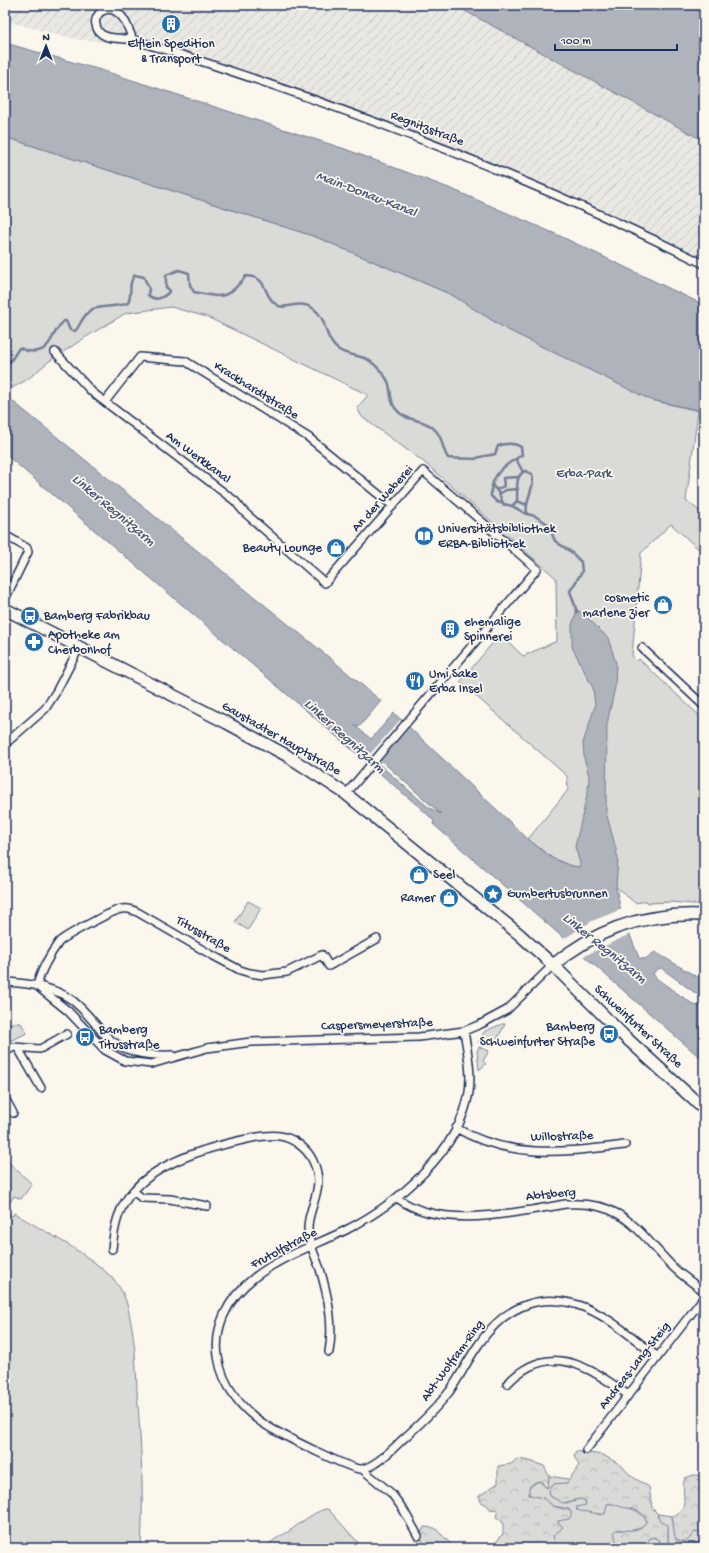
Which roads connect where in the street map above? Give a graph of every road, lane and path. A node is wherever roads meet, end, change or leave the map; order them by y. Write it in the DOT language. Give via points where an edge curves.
graph roads {
  1 [pos="133,40"];
  2 [pos="704,264"];
  3 [pos="55,352"];
  4 [pos="105,402"];
  5 [pos="393,506"];
  6 [pos="5,535"];
  7 [pos="325,583"];
  8 [pos="5,599"];
  9 [pos="5,609"];
  10 [pos="79,648"];
  11 [pos="642,648"];
  12 [pos="704,706"];
  13 [pos="5,744"];
  14 [pos="346,794"];
  15 [pos="704,915"];
  16 [pos="377,939"];
  17 [pos="553,965"];
  18 [pos="5,982"];
  19 [pos="37,986"];
  20 [pos="464,1031"];
  21 [pos="67,1034"];
  22 [pos="18,1048"];
  23 [pos="5,1052"];
  24 [pos="180,1055"];
  25 [pos="41,1088"];
  26 [pos="5,1098"];
  27 [pos="704,1109"];
  28 [pos="13,1113"];
  29 [pos="456,1128"];
  30 [pos="625,1145"];
  31 [pos="133,1191"];
  32 [pos="397,1198"];
  33 [pos="207,1206"];
  34 [pos="312,1246"];
  35 [pos="112,1249"];
  36 [pos="704,1291"];
  37 [pos="704,1297"];
  38 [pos="329,1352"];
  39 [pos="658,1357"];
  40 [pos="507,1384"];
  41 [pos="628,1395"];
  42 [pos="586,1450"];
  43 [pos="362,1469"];
  44 [pos="418,1536"];
  1 -- 1 [label="street, Regnitzstraße" via="126,22 119,13 109,9 102,11 97,17 96,26 100,34"];
  1 -- 2 [label="street, Regnitzstraße" via="284,88 448,149 560,196"];
  3 -- 4 [label="street, Am Werkkanal" via="92,392"];
  4 -- 5 [label="street, Krackhardtstraße" via="140,357 185,361 308,437"];
  4 -- 7 [label="street, Am Werkkanal" via="235,501 244,512"];
  5 -- 7 [label="street, An der Weberei"];
  5 -- 14 [label="street, An der Weberei" via="423,470 537,569 367,766"];
  6 -- 8 [label="street" via="27,548 28,552"];
  9 -- 10 [label="street, Gaustadter Hauptstraße"];
  10 -- 13 [label="street" via="45,709"];
  10 -- 14 [label="street, Gaustadter Hauptstraße" via="260,740"];
  11 -- 12 [label="street"];
  14 -- 17 [label="street, Gaustadter Hauptstraße" via="484,905"];
  15 -- 17 [label="street" via="644,918 606,930 581,944"];
  16 -- 19 [label="street, Titusstraße" via="329,966 322,955 287,972 256,974 240,970 134,910 123,909 112,912 60,942 38,979"];
  17 -- 20 [label="street, Caspersmeyerstraße" via="507,1010"];
  17 -- 27 [label="street, Schweinfurter Straße" via="623,1035"];
  18 -- 19 [label="street, Caspersmeyerstraße"];
  19 -- 24 [label="street, Caspersmeyerstraße" via="50,989 72,1000 112,1041 132,1052 149,1056"];
  19 -- 24 [label="street, Caspersmeyerstraße" via="64,1007 90,1036 116,1057 133,1063 151,1064"];
  20 -- 24 [label="street, Caspersmeyerstraße" via="419,1037 251,1042"];
  20 -- 29 [label="street, Frutolfstraße" via="470,1086 466,1106"];
  21 -- 22 [label="street" via="40,1049"];
  22 -- 23 [label="street" via="14,1047"];
  22 -- 25 [label="street"];
  26 -- 28 [label="street"];
  29 -- 30 [label="street, Willostraße" via="488,1144 519,1150 550,1152"];
  29 -- 32 [label="street, Frutolfstraße" via="435,1160"];
  31 -- 33 [label="street" via="142,1198 170,1199"];
  31 -- 34 [label="street" via="154,1173 206,1149 258,1137 285,1137 308,1153 316,1170 318,1188 308,1223"];
  31 -- 35 [label="street" via="116,1219"];
  32 -- 34 [label="street, Frutolfstraße" via="360,1223"];
  32 -- 36 [label="street, Abtsberg" via="411,1208 421,1211 460,1216 485,1216 566,1204 606,1208 629,1221 671,1266"];
  34 -- 38 [label="street" via="330,1310"];
  34 -- 43 [label="street, Frutolfstraße" via="256,1276 235,1297 222,1321 218,1347 222,1377 230,1391 252,1415 291,1440 351,1467"];
  37 -- 39 [label="street, Andreas-Lang-Steig"];
  39 -- 41 [label="street, Andreas-Lang-Steig"];
  39 -- 43 [label="street, Abt-Wolfram-Ring" via="625,1332 586,1308 561,1301 532,1302 506,1314 492,1327 448,1392 426,1418 392,1449 369,1467"];
  40 -- 41 [label="street" via="530,1365 571,1362 591,1370"];
  41 -- 42 [label="street, Andreas-Lang-Steig"];
  43 -- 44 [label="street, Frutolfstraße" via="403,1508"];
}
